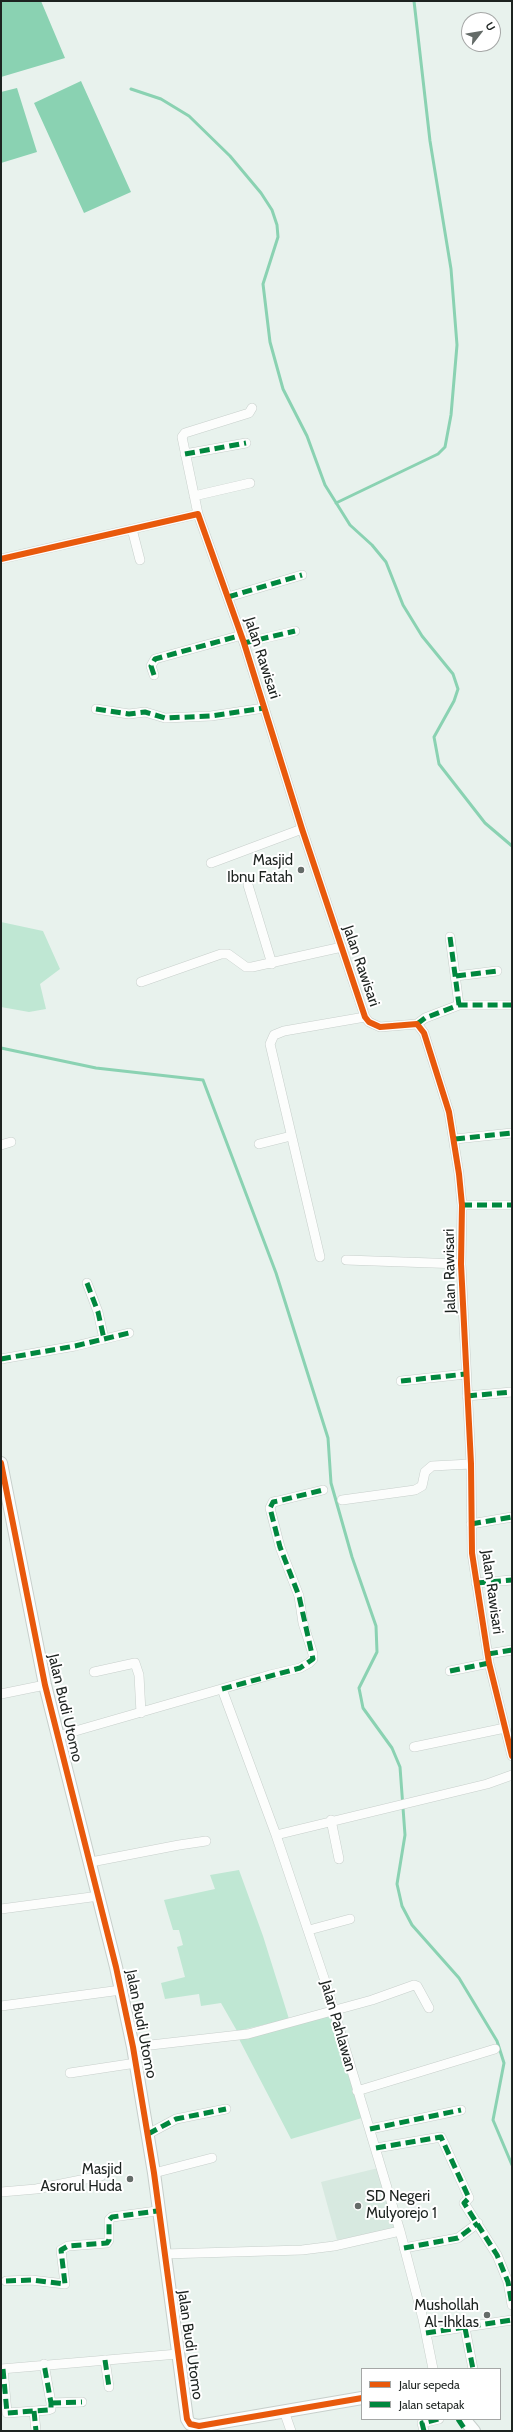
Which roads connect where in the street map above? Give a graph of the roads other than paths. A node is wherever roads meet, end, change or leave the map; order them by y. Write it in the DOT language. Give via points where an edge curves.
graph roads {
  1 [pos="252,408"];
  2 [pos="246,443"];
  3 [pos="185,454"];
  4 [pos="250,482"];
  5 [pos="194,496"];
  6 [pos="198,514"];
  7 [pos="132,529"];
  8 [pos="1,559"];
  9 [pos="140,560"];
  10 [pos="302,574"];
  11 [pos="228,598"];
  12 [pos="295,631"];
  13 [pos="243,639"];
  14 [pos="154,675"];
  15 [pos="264,708"];
  16 [pos="96,709"];
  17 [pos="302,829"];
  18 [pos="211,863"];
  19 [pos="248,886"];
  20 [pos="450,937"];
  21 [pos="342,948"];
  22 [pos="272,964"];
  23 [pos="497,971"];
  24 [pos="456,976"];
  25 [pos="141,982"];
  26 [pos="459,1005"];
  27 [pos="512,1005"];
  28 [pos="365,1017"];
  29 [pos="417,1024"];
  30 [pos="512,1133"];
  31 [pos="291,1136"];
  32 [pos="455,1139"];
  33 [pos="11,1142"];
  34 [pos="259,1144"];
  35 [pos="1,1145"];
  36 [pos="512,1205"];
  37 [pos="462,1206"];
  38 [pos="320,1257"];
  39 [pos="346,1260"];
  40 [pos="461,1264"];
  41 [pos="86,1283"];
  42 [pos="129,1333"];
  43 [pos="104,1339"];
  44 [pos="1,1359"];
  45 [pos="466,1374"];
  46 [pos="400,1381"];
  47 [pos="512,1392"];
  48 [pos="467,1396"];
  49 [pos="1,1463"];
  50 [pos="471,1464"];
  51 [pos="2,1480"];
  52 [pos="324,1490"];
  53 [pos="342,1500"];
  54 [pos="512,1517"];
  55 [pos="471,1524"];
  56 [pos="512,1580"];
  57 [pos="476,1583"];
  58 [pos="512,1650"];
  59 [pos="488,1654"];
  60 [pos="489,1663"];
  61 [pos="450,1671"];
  62 [pos="94,1672"];
  63 [pos="45,1685"];
  64 [pos="222,1689"];
  65 [pos="1,1694"];
  66 [pos="141,1713"];
  67 [pos="507,1722"];
  68 [pos="58,1736"];
  69 [pos="414,1747"];
  70 [pos="512,1756"];
  71 [pos="512,1775"];
  72 [pos="331,1820"];
  73 [pos="276,1835"];
  74 [pos="206,1841"];
  75 [pos="339,1859"];
  76 [pos="91,1862"];
  77 [pos="99,1896"];
  78 [pos="1,1909"];
  79 [pos="350,1919"];
  80 [pos="309,1930"];
  81 [pos="121,1990"];
  82 [pos="1,2006"];
  83 [pos="429,2008"];
  84 [pos="334,2011"];
  85 [pos="133,2048"];
  86 [pos="495,2049"];
  87 [pos="136,2063"];
  88 [pos="70,2073"];
  89 [pos="357,2091"];
  90 [pos="226,2110"];
  91 [pos="461,2110"];
  92 [pos="370,2129"];
  93 [pos="148,2134"];
  94 [pos="376,2148"];
  95 [pos="212,2158"];
  96 [pos="154,2173"];
  97 [pos="101,2176"];
  98 [pos="1,2192"];
  99 [pos="157,2210"];
  100 [pos="478,2223"];
  101 [pos="400,2231"];
  102 [pos="404,2248"];
  103 [pos="164,2254"];
  104 [pos="6,2282"];
  105 [pos="512,2305"];
  106 [pos="512,2320"];
  107 [pos="465,2328"];
  108 [pos="426,2333"];
  109 [pos="178,2354"];
  110 [pos="105,2360"];
  111 [pos="44,2364"];
  112 [pos="432,2368"];
  113 [pos="473,2368"];
  114 [pos="2,2369"];
  115 [pos="109,2387"];
  116 [pos="361,2398"];
  117 [pos="82,2402"];
  118 [pos="51,2403"];
  119 [pos="34,2411"];
  120 [pos="284,2411"];
  121 [pos="4,2413"];
  122 [pos="435,2420"];
  123 [pos="459,2420"];
  124 [pos="465,2420"];
  125 [pos="189,2428"];
  126 [pos="36,2431"];
  127 [pos="291,2431"];
  128 [pos="424,2431"];
  129 [pos="466,2431"];
  130 [pos="474,2431"];
  1 -- 3 [label="street, Jalan Rawisari" via="249,413 185,433 182,437"];
  2 -- 3 [label="street"];
  3 -- 5 [label="street, Jalan Rawisari"];
  4 -- 5 [label="street"];
  5 -- 6 [label="street, Jalan Rawisari"];
  6 -- 7 [label="street"];
  6 -- 11 [label="street, Jalan Rawisari"];
  7 -- 8 [label="street"];
  7 -- 9 [label="street"];
  10 -- 11 [label="street"];
  11 -- 13 [label="street, Jalan Rawisari"];
  12 -- 13 [label="street"];
  13 -- 14 [label="street" via="155,659 151,666"];
  13 -- 15 [label="street, Jalan Rawisari"];
  15 -- 16 [label="street" via="211,716 165,718 145,712 129,714"];
  15 -- 17 [label="street, Jalan Rawisari"];
  17 -- 18 [label="street"];
  17 -- 21 [label="street, Jalan Rawisari"];
  19 -- 22 [label="street"];
  20 -- 24 [label="street"];
  21 -- 22 [label="street"];
  21 -- 28 [label="street, Jalan Rawisari"];
  22 -- 25 [label="street" via="246,967 228,954 220,954"];
  23 -- 24 [label="street"];
  24 -- 26 [label="street"];
  26 -- 27 [label="street"];
  26 -- 29 [label="street" via="425,1018"];
  28 -- 29 [label="street, Jalan Rawisari" via="380,1027"];
  28 -- 31 [label="street" via="284,1031 271,1039"];
  29 -- 32 [label="street, Jalan Rawisari" via="424,1033 437,1068"];
  30 -- 32 [label="street"];
  31 -- 34 [label="street"];
  31 -- 38 [label="street"];
  32 -- 37 [label="street, Jalan Rawisari"];
  33 -- 35 [label="street"];
  36 -- 37 [label="street"];
  37 -- 40 [label="street, Jalan Rawisari"];
  39 -- 40 [label="street"];
  40 -- 45 [label="street, Jalan Rawisari"];
  41 -- 43 [label="street" via="98,1312"];
  42 -- 43 [label="street"];
  43 -- 44 [label="street"];
  45 -- 46 [label="street"];
  45 -- 48 [label="street, Jalan Rawisari"];
  47 -- 48 [label="street"];
  48 -- 50 [label="street, Jalan Rawisari"];
  49 -- 51 [label="street, Jalan Budi Utomo"];
  50 -- 53 [label="street" via="432,1466 425,1472 422,1486 415,1490"];
  50 -- 55 [label="street, Jalan Rawisari"];
  51 -- 63 [label="street, Jalan Budi Utomo"];
  52 -- 64 [label="street" via="278,1500 273,1502 270,1508 280,1547 299,1596 313,1659 300,1668"];
  54 -- 55 [label="street"];
  55 -- 57 [label="street, Jalan Rawisari"];
  56 -- 57 [label="street"];
  57 -- 59 [label="street, Jalan Rawisari"];
  58 -- 59 [label="street"];
  59 -- 60 [label="street, Jalan Rawisari"];
  60 -- 61 [label="street"];
  60 -- 67 [label="street, Jalan Rawisari"];
  62 -- 66 [label="street" via="135,1663 139,1675"];
  63 -- 65 [label="street"];
  63 -- 68 [label="street, Jalan Budi Utomo"];
  64 -- 66 [label="street"];
  64 -- 73 [label="street, Jalan Pahlawan"];
  66 -- 68 [label="street"];
  67 -- 69 [label="street"];
  67 -- 70 [label="street, Jalan Rawisari"];
  68 -- 76 [label="street, Jalan Budi Utomo"];
  71 -- 72 [label="street" via="409,1803"];
  72 -- 73 [label="street"];
  72 -- 75 [label="street"];
  73 -- 80 [label="street, Jalan Pahlawan"];
  74 -- 76 [label="street"];
  76 -- 77 [label="street, Jalan Budi Utomo"];
  77 -- 78 [label="street"];
  77 -- 81 [label="street, Jalan Budi Utomo"];
  79 -- 80 [label="street"];
  80 -- 84 [label="street, Jalan Pahlawan"];
  81 -- 82 [label="street"];
  81 -- 85 [label="street, Jalan Budi Utomo"];
  83 -- 84 [label="street" via="414,1985"];
  84 -- 85 [label="street" via="239,2036"];
  84 -- 89 [label="street, Jalan Pahlawan"];
  85 -- 87 [label="street, Jalan Budi Utomo"];
  86 -- 89 [label="street"];
  87 -- 88 [label="street"];
  87 -- 93 [label="street, Jalan Budi Utomo"];
  89 -- 92 [label="street, Jalan Pahlawan"];
  90 -- 93 [label="street" via="176,2120"];
  91 -- 92 [label="street"];
  92 -- 94 [label="street, Jalan Pahlawan"];
  93 -- 96 [label="street, Jalan Budi Utomo"];
  94 -- 100 [label="street" via="442,2137 469,2198 464,2203"];
  94 -- 101 [label="street, Jalan Pahlawan"];
  95 -- 96 [label="street"];
  96 -- 99 [label="street, Jalan Budi Utomo"];
  97 -- 98 [label="street" via="36,2189"];
  99 -- 103 [label="street, Jalan Budi Utomo"];
  99 -- 104 [label="street" via="112,2217 109,2220 107,2243 68,2246 61,2250 65,2284 31,2280"];
  100 -- 102 [label="street" via="458,2238"];
  100 -- 105 [label="street" via="497,2255 508,2282"];
  101 -- 102 [label="street, Jalan Pahlawan"];
  101 -- 103 [label="street" via="334,2246 302,2250"];
  102 -- 108 [label="street, Jalan Pahlawan"];
  103 -- 109 [label="street, Jalan Budi Utomo"];
  106 -- 107 [label="street"];
  107 -- 108 [label="street"];
  107 -- 113 [label="street"];
  108 -- 112 [label="street, Jalan Pahlawan"];
  109 -- 110 [label="street"];
  109 -- 125 [label="street, Jalan Budi Utomo"];
  110 -- 111 [label="street"];
  110 -- 115 [label="street"];
  111 -- 114 [label="street"];
  111 -- 118 [label="street"];
  114 -- 121 [label="street"];
  116 -- 120 [label="street, Jalan Budi Utomo"];
  117 -- 118 [label="street"];
  118 -- 119 [label="street" via="50,2410"];
  119 -- 121 [label="street"];
  119 -- 126 [label="street"];
  120 -- 125 [label="street, Jalan Budi Utomo"];
  120 -- 127 [label="street"];
  122 -- 128 [label="street" via="422,2423"];
  123 -- 129 [label="street"];
  124 -- 130 [label="street"];
}
